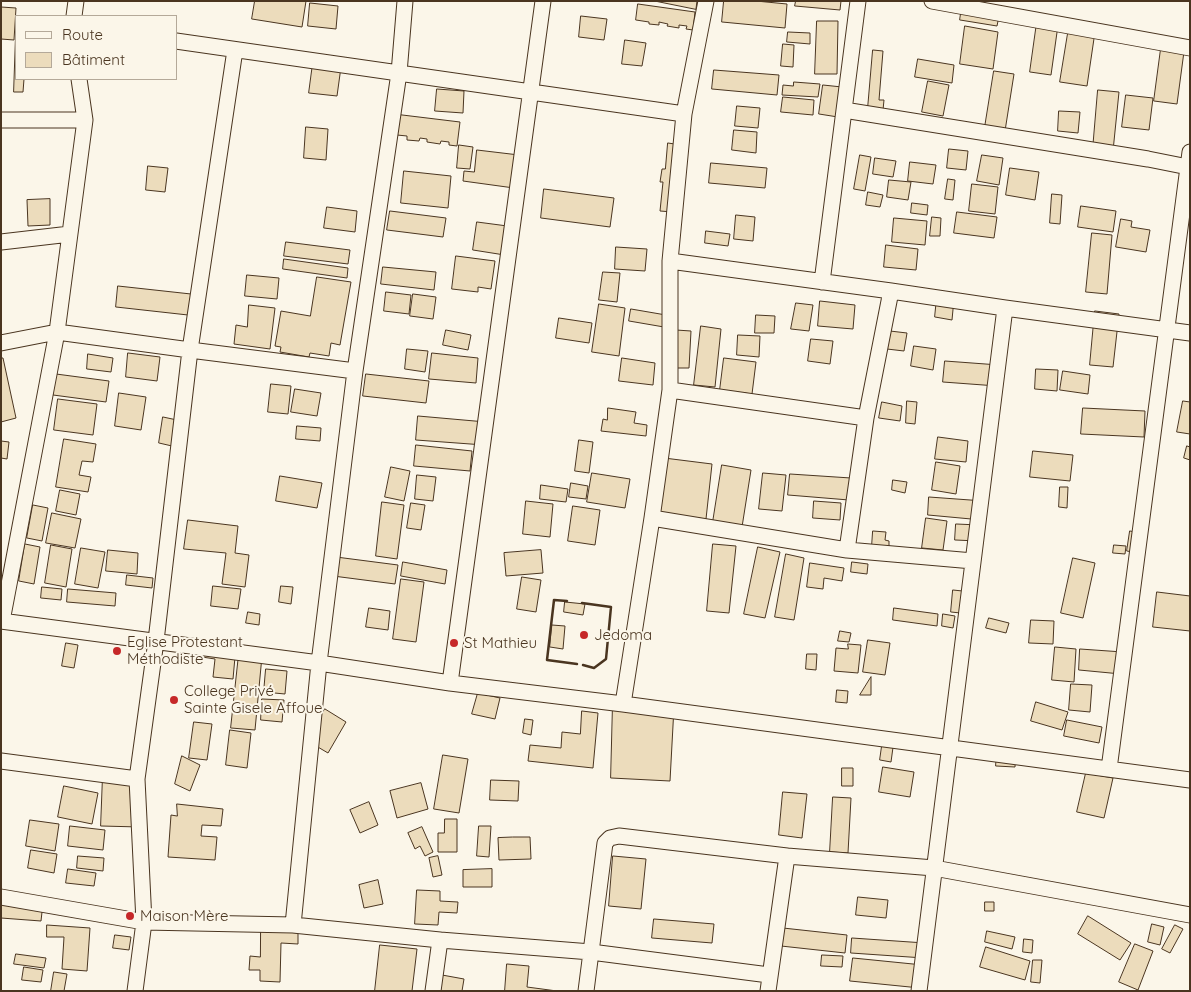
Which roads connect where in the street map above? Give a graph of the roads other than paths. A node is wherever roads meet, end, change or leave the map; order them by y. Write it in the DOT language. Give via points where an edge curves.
graph roads {
  1 [pos="76,1"];
  2 [pos="405,1"];
  3 [pos="543,1"];
  4 [pos="706,1"];
  5 [pos="858,1"];
  6 [pos="932,1"];
  7 [pos="74,15"];
  8 [pos="178,41"];
  9 [pos="1190,48"];
  10 [pos="235,50"];
  11 [pos="400,73"];
  12 [pos="79,80"];
  13 [pos="531,92"];
  14 [pos="844,110"];
  15 [pos="684,114"];
  16 [pos="1,120"];
  17 [pos="85,120"];
  18 [pos="1189,160"];
  19 [pos="70,234"];
  20 [pos="1,242"];
  21 [pos="670,261"];
  22 [pos="822,282"];
  23 [pos="891,291"];
  24 [pos="1005,308"];
  25 [pos="1166,330"];
  26 [pos="57,332"];
  27 [pos="1190,333"];
  28 [pos="1,343"];
  29 [pos="190,350"];
  30 [pos="355,371"];
  31 [pos="670,390"];
  32 [pos="866,418"];
  33 [pos="652,518"];
  34 [pos="848,550"];
  35 [pos="973,561"];
  36 [pos="2,621"];
  37 [pos="156,641"];
  38 [pos="319,663"];
  39 [pos="450,683"];
  40 [pos="623,704"];
  41 [pos="950,748"];
  42 [pos="1,762"];
  43 [pos="1109,770"];
  44 [pos="137,779"];
  45 [pos="1190,780"];
  46 [pos="787,856"];
  47 [pos="934,868"];
  48 [pos="1,897"];
  49 [pos="1190,916"];
  50 [pos="144,922"];
  51 [pos="293,925"];
  52 [pos="440,940"];
  53 [pos="591,952"];
  54 [pos="769,975"];
  55 [pos="135,991"];
  56 [pos="434,991"];
  57 [pos="586,991"];
  58 [pos="768,991"];
  59 [pos="919,991"];
  1 -- 7 [label="street"];
  2 -- 11 [label="street"];
  3 -- 13 [label="street"];
  4 -- 15 [label="street"];
  5 -- 14 [label="street"];
  6 -- 9 [label="street"];
  8 -- 10 [label="street"];
  10 -- 11 [label="street"];
  10 -- 29 [label="street"];
  11 -- 13 [label="street"];
  11 -- 30 [label="street"];
  12 -- 17 [label="street"];
  13 -- 15 [label="street"];
  13 -- 39 [label="street"];
  14 -- 18 [label="street" via="1148,159"];
  14 -- 22 [label="street"];
  15 -- 21 [label="street"];
  16 -- 17 [label="street"];
  17 -- 19 [label="street"];
  18 -- 25 [label="street"];
  19 -- 20 [label="street"];
  19 -- 26 [label="street"];
  21 -- 22 [label="street"];
  21 -- 31 [label="street"];
  22 -- 23 [label="street"];
  23 -- 24 [label="street"];
  23 -- 32 [label="street"];
  24 -- 25 [label="street"];
  24 -- 35 [label="street"];
  25 -- 27 [label="street"];
  25 -- 43 [label="street"];
  26 -- 28 [label="street"];
  26 -- 29 [label="street"];
  26 -- 36 [label="street"];
  29 -- 30 [label="street"];
  29 -- 37 [label="street"];
  30 -- 38 [label="street"];
  31 -- 32 [label="street"];
  31 -- 33 [label="street"];
  32 -- 34 [label="street"];
  33 -- 34 [label="street"];
  33 -- 40 [label="street"];
  34 -- 35 [label="street"];
  35 -- 41 [label="street"];
  36 -- 37 [label="street"];
  37 -- 38 [label="street"];
  37 -- 44 [label="street"];
  38 -- 39 [label="street"];
  38 -- 51 [label="street"];
  39 -- 40 [label="street"];
  40 -- 41 [label="street"];
  41 -- 43 [label="street"];
  41 -- 47 [label="street"];
  42 -- 44 [label="street"];
  43 -- 45 [label="street"];
  44 -- 50 [label="street"];
  46 -- 47 [label="street"];
  46 -- 53 [label="street" via="619,836 610,838 605,843"];
  46 -- 54 [label="street"];
  47 -- 49 [label="street"];
  47 -- 59 [label="street"];
  48 -- 50 [label="street"];
  50 -- 51 [label="street"];
  50 -- 55 [label="street"];
  51 -- 52 [label="street"];
  52 -- 53 [label="street"];
  52 -- 56 [label="street"];
  53 -- 54 [label="street"];
  53 -- 57 [label="street"];
  54 -- 58 [label="street"];
}
